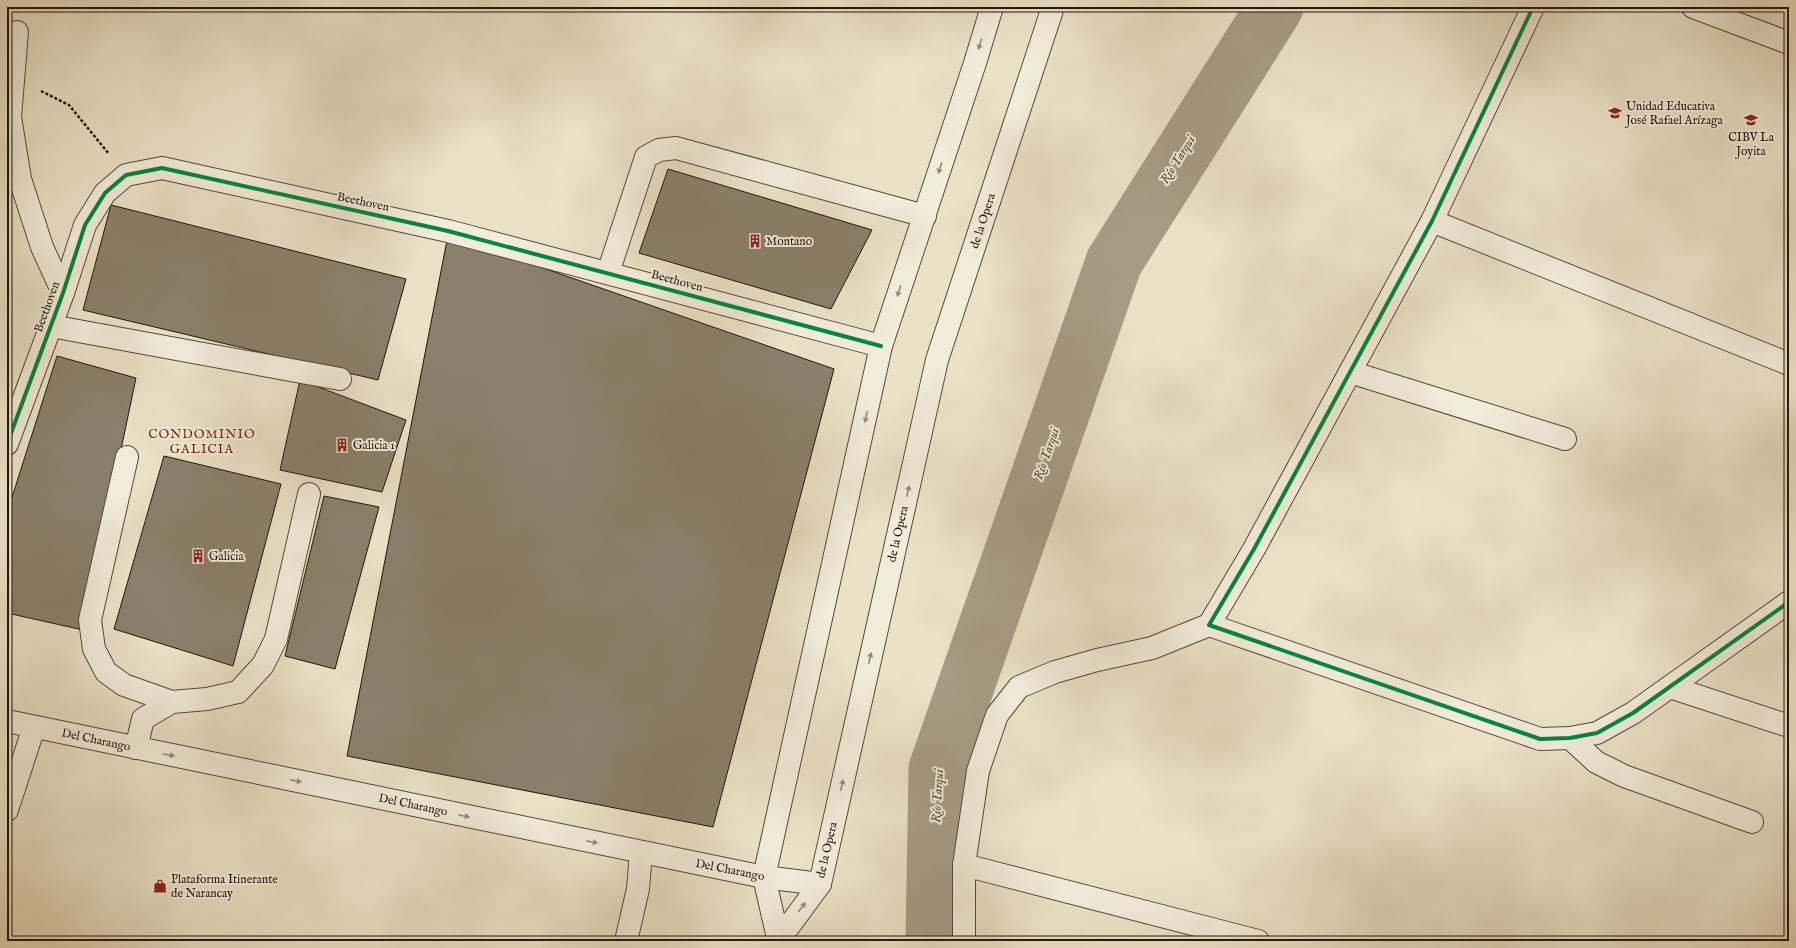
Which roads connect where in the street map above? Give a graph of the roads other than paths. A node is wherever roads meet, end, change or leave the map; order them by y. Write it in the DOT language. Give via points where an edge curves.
graph roads {
  1 [pos="992,7"];
  2 [pos="1054,7"];
  3 [pos="1533,7"];
  4 [pos="1693,7"];
  5 [pos="16,32"];
  6 [pos="1789,43"];
  7 [pos="925,216"];
  8 [pos="1432,221"];
  9 [pos="608,273"];
  10 [pos="63,293"];
  11 [pos="51,326"];
  12 [pos="881,346"];
  13 [pos="1789,364"];
  14 [pos="1350,372"];
  15 [pos="340,379"];
  16 [pos="14,404"];
  17 [pos="1565,439"];
  18 [pos="7,444"];
  19 [pos="127,457"];
  20 [pos="310,494"];
  21 [pos="1789,602"];
  22 [pos="1209,625"];
  23 [pos="1670,687"];
  24 [pos="172,702"];
  25 [pos="7,721"];
  26 [pos="1789,726"];
  27 [pos="34,727"];
  28 [pos="1570,738"];
  29 [pos="136,748"];
  30 [pos="11,783"];
  31 [pos="7,810"];
  32 [pos="1752,822"];
  33 [pos="641,852"];
  34 [pos="964,865"];
  35 [pos="764,877"];
  36 [pos="820,884"];
  37 [pos="778,939"];
  38 [pos="626,941"];
  39 [pos="964,941"];
  40 [pos="1258,941"];
  1 -- 7 [label="street, de la Opera, one-way"];
  36 -- 2 [label="street, de la Opera, one-way" via="937,360"];
  3 -- 8 [label="street"];
  4 -- 6 [label="street"];
  5 -- 10 [label="street" via="10,116 20,180 42,247"];
  7 -- 9 [label="street" via="676,148 659,150 646,158"];
  7 -- 12 [label="street, de la Opera, one-way"];
  8 -- 13 [label="street"];
  8 -- 14 [label="street"];
  9 -- 10 [label="street, Beethoven" via="448,231 162,168 126,175 105,193 85,226"];
  9 -- 12 [label="street, Beethoven"];
  10 -- 11 [label="street, Beethoven"];
  11 -- 15 [label="street"];
  11 -- 16 [label="street, Beethoven"];
  12 -- 35 [label="street, de la Opera, one-way"];
  14 -- 17 [label="street"];
  14 -- 22 [label="street" via="1254,549"];
  16 -- 18 [label="street, Beethoven"];
  19 -- 24 [label="street" via="90,620 94,649 106,672 124,685"];
  20 -- 24 [label="street" via="276,639 263,665 238,692 207,699"];
  21 -- 23 [label="street"];
  22 -- 28 [label="street" via="1540,739"];
  22 -- 34 [label="street" via="1152,648 1069,668 1019,687 996,715 978,771"];
  23 -- 26 [label="street"];
  23 -- 28 [label="street" via="1633,714 1597,733"];
  24 -- 29 [label="street" via="143,719"];
  25 -- 27 [label="street, Del Charango"];
  27 -- 29 [label="street, Del Charango"];
  27 -- 30 [label="street"];
  28 -- 32 [label="street" via="1596,762 1624,776"];
  29 -- 33 [label="street, Del Charango, one-way"];
  30 -- 31 [label="street"];
  33 -- 35 [label="street, Del Charango"];
  33 -- 38 [label="street" via="638,889"];
  34 -- 39 [label="street"];
  34 -- 40 [label="street"];
  35 -- 36 [label="street, Del Charango"];
  35 -- 37 [label="street, de la Opera"];
  37 -- 36 [label="street, de la Opera, one-way"];
}
